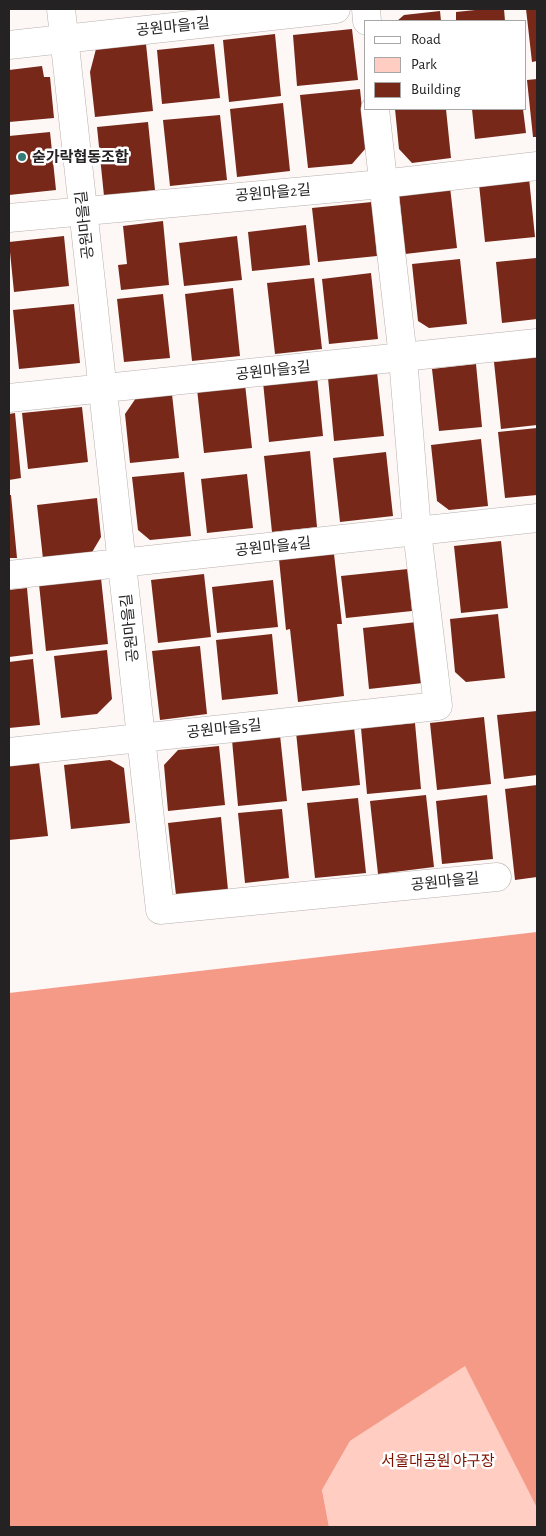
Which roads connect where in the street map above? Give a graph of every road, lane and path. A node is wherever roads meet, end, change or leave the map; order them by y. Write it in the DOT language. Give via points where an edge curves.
graph roads {
  1 [pos="61,9"];
  2 [pos="336,9"];
  3 [pos="65,39"];
  4 [pos="9,45"];
  5 [pos="375,110"];
  6 [pos="537,166"];
  7 [pos="382,184"];
  8 [pos="84,210"];
  9 [pos="9,218"];
  10 [pos="537,343"];
  11 [pos="403,358"];
  12 [pos="102,388"];
  13 [pos="9,398"];
  14 [pos="537,518"];
  15 [pos="417,531"];
  16 [pos="123,563"];
  17 [pos="9,575"];
  18 [pos="141,738"];
  19 [pos="9,752"];
  20 [pos="497,877"];
  1 -- 3 [label="street, 공원마을길"];
  2 -- 3 [label="street, 공원마을1길"];
  3 -- 4 [label="street, 공원마을1길"];
  3 -- 8 [label="street, 공원마을길"];
  5 -- 7 [label="street"];
  6 -- 7 [label="street, 공원마을2길"];
  7 -- 8 [label="street, 공원마을2길"];
  7 -- 11 [label="street"];
  8 -- 9 [label="street, 공원마을2길"];
  8 -- 12 [label="street, 공원마을길"];
  10 -- 11 [label="street, 공원마을3길"];
  11 -- 12 [label="street, 공원마을3길"];
  11 -- 15 [label="street"];
  12 -- 13 [label="street, 공원마을3길"];
  12 -- 16 [label="street, 공원마을길"];
  14 -- 15 [label="street, 공원마을4길"];
  15 -- 16 [label="street, 공원마을4길"];
  15 -- 18 [label="street, 공원마을5길" via="438,706"];
  16 -- 17 [label="street, 공원마을4길"];
  16 -- 18 [label="street, 공원마을길"];
  18 -- 19 [label="street, 공원마을5길"];
  18 -- 20 [label="street, 공원마을길" via="160,910"];
}
